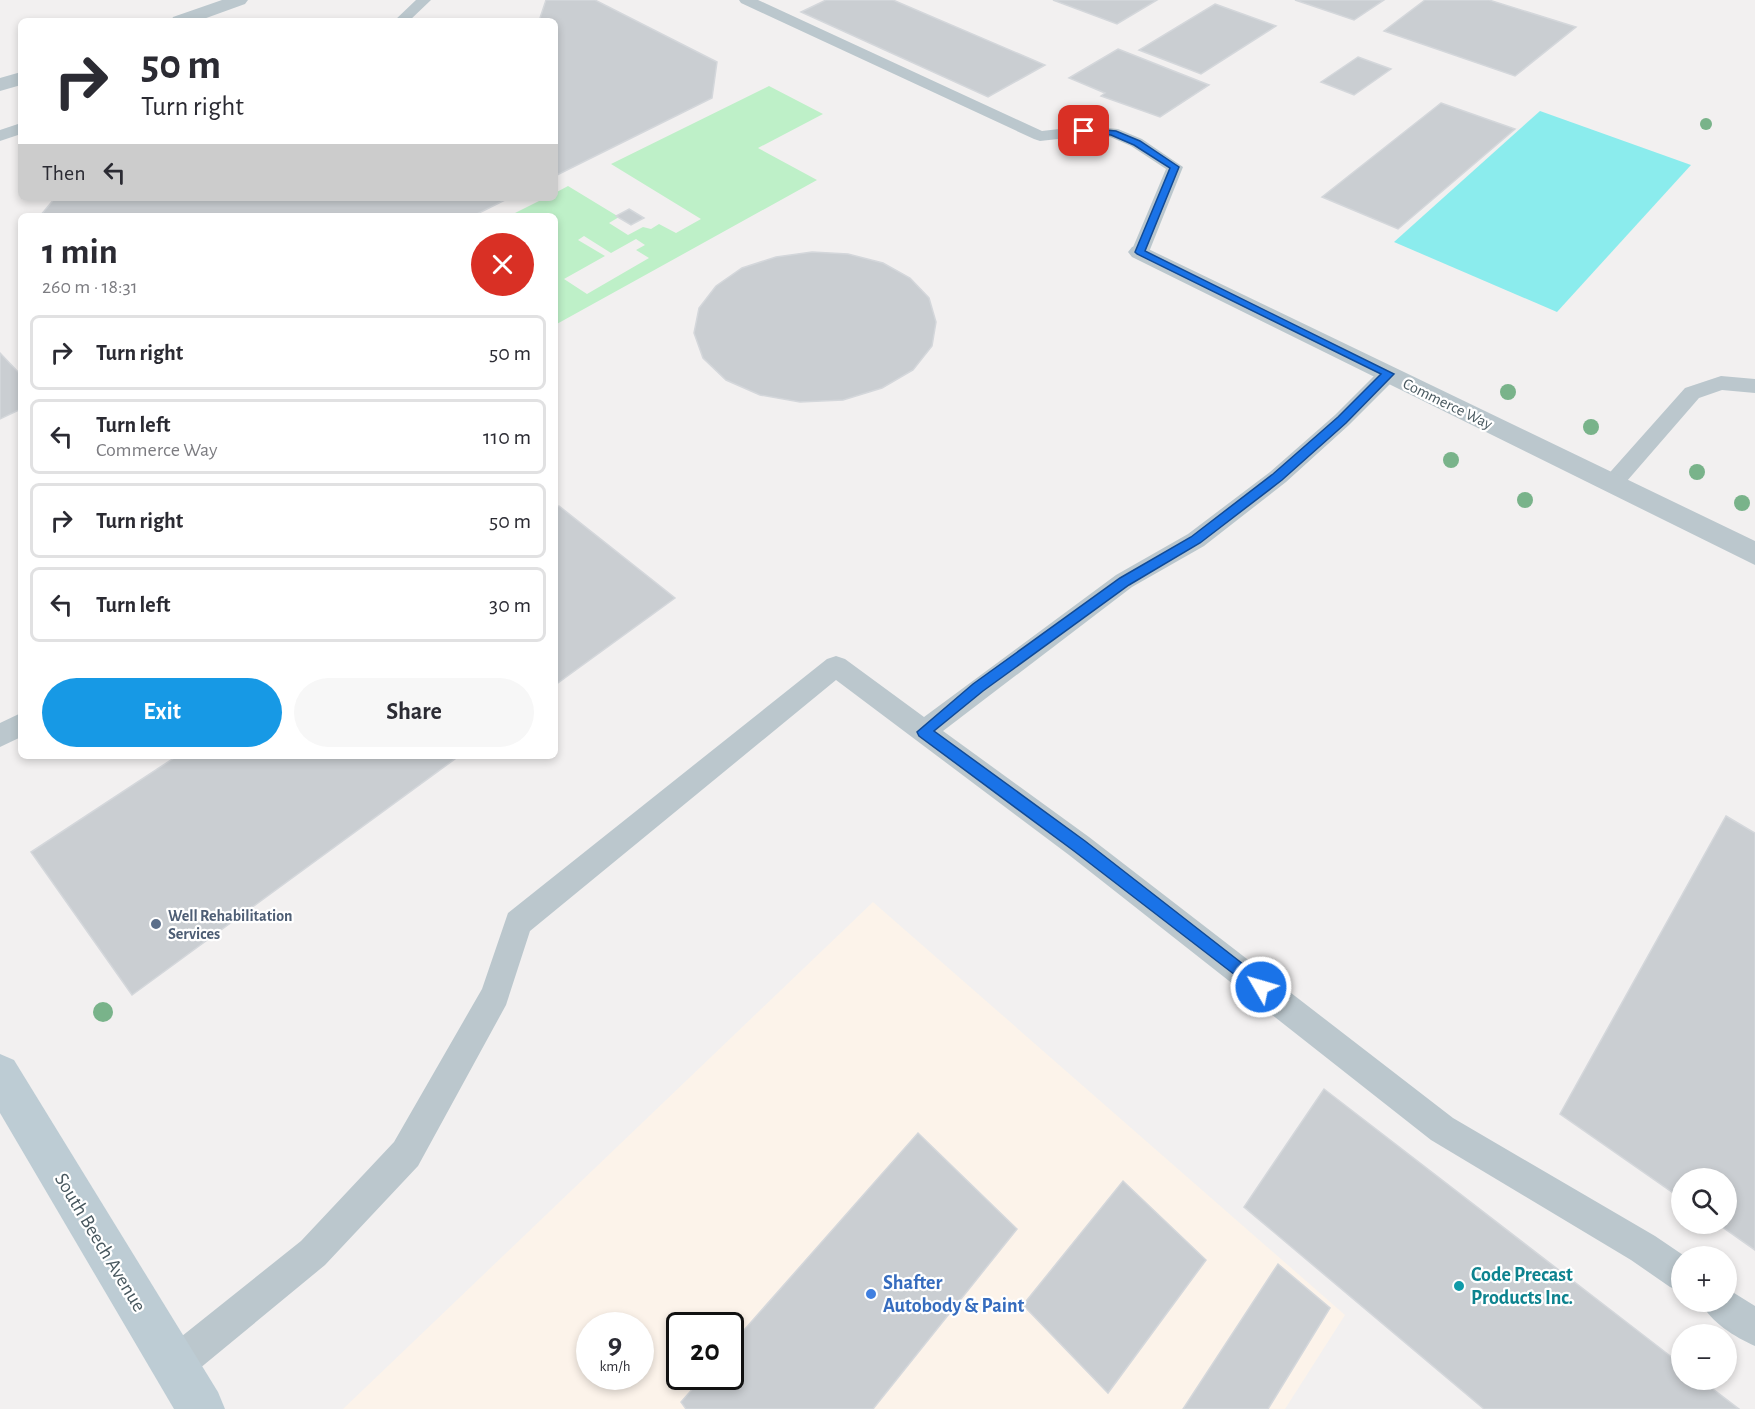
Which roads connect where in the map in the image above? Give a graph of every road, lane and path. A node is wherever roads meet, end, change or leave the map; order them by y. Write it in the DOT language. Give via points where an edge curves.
graph roads {
  1 [pos="239,0"];
  2 [pos="424,0"];
  3 [pos="746,0"];
  4 [pos="188,18"];
  5 [pos="404,18"];
  6 [pos="18,79"];
  7 [pos="0,85"];
  8 [pos="18,129"];
  9 [pos="0,136"];
  10 [pos="1140,252"];
  11 [pos="1388,374"];
  12 [pos="1755,386"];
  13 [pos="1612,484"];
  14 [pos="1755,554"];
  15 [pos="18,726"];
  16 [pos="924,732"];
  17 [pos="0,736"];
  18 [pos="0,1074"];
  19 [pos="1671,1267"];
  20 [pos="1733,1312"];
  21 [pos="1755,1328"];
  22 [pos="175,1365"];
  23 [pos="201,1409"];
  1 -- 4 [label="street"];
  2 -- 5 [label="lane"];
  3 -- 10 [label="lane" via="1040,136 1113,132 1175,167"];
  6 -- 7 [label="street"];
  8 -- 9 [label="lane"];
  10 -- 11 [label="street, Commerce Way"];
  11 -- 13 [label="street, Commerce Way"];
  11 -- 16 [label="lane" via="1278,477 1196,540 1124,581"];
  12 -- 13 [label="lane" via="1721,383 1692,393"];
  13 -- 14 [label="street, Commerce Way"];
  15 -- 17 [label="lane"];
  16 -- 19 [label="lane" via="1079,846 1442,1129"];
  16 -- 22 [label="lane" via="836,666 518,924 495,995 406,1155 314,1253"];
  18 -- 22 [label="main road, South Beech Avenue"];
  20 -- 21 [label="lane"];
  22 -- 23 [label="main road, South Beech Avenue"];
}
